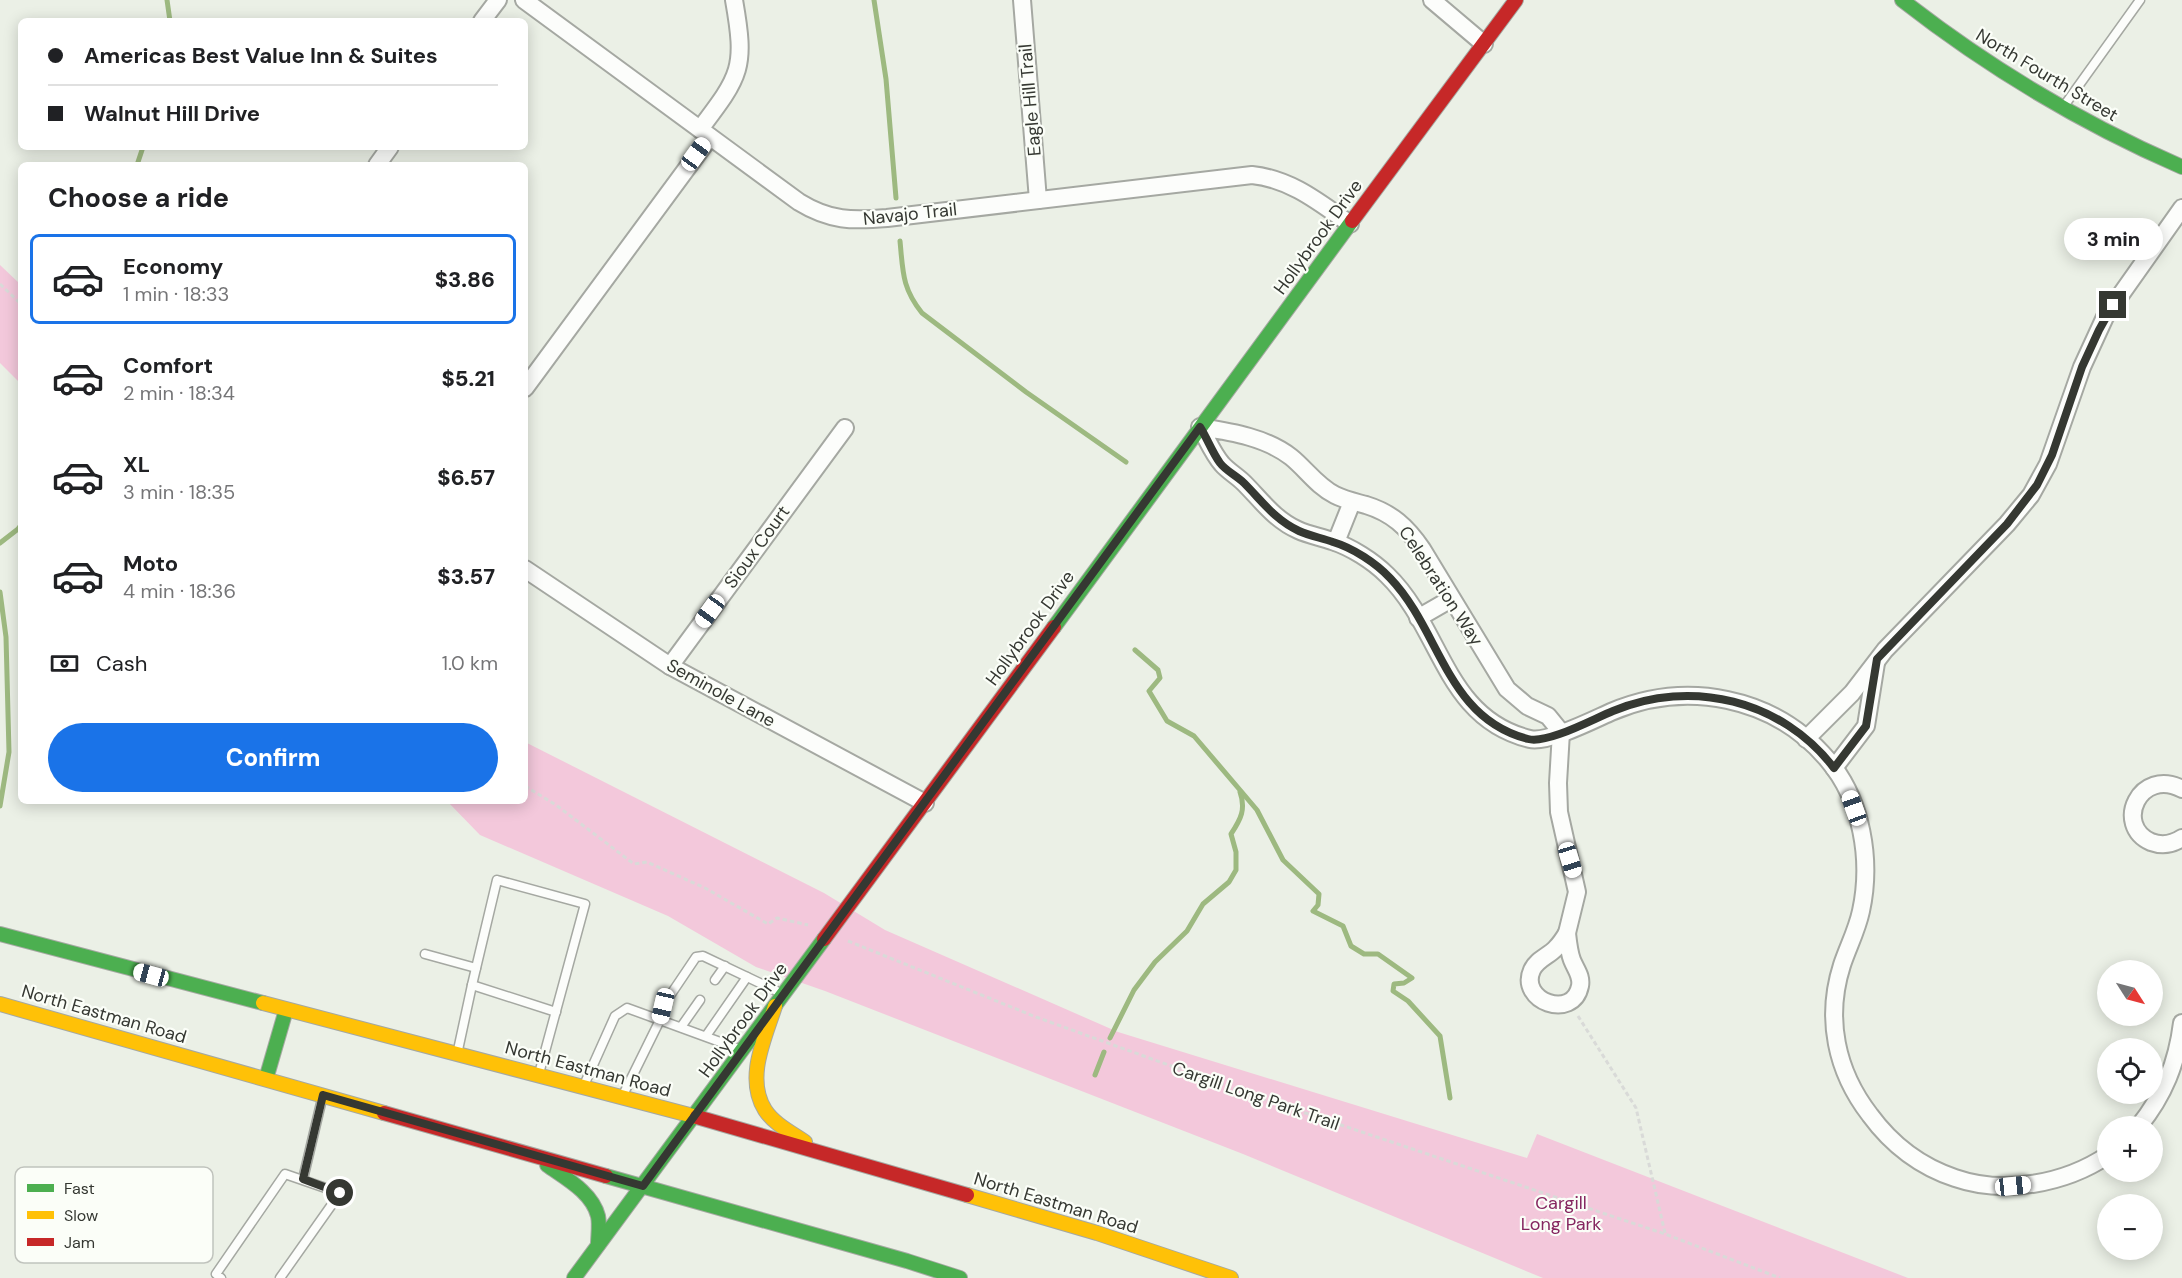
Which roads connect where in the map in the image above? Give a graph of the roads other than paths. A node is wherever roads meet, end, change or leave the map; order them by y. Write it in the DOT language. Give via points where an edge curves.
graph roads {
  1 [pos="498,0"];
  2 [pos="524,0"];
  3 [pos="734,0"];
  4 [pos="1022,0"];
  5 [pos="1432,0"];
  6 [pos="1516,0"];
  7 [pos="1902,0"];
  8 [pos="2140,0"];
  9 [pos="484,18"];
  10 [pos="1484,44"];
  11 [pos="2062,109"];
  12 [pos="705,133"];
  13 [pos="2182,167"];
  14 [pos="1038,200"];
  15 [pos="2182,208"];
  16 [pos="1350,224"];
  17 [pos="528,384"];
  18 [pos="1200,427"];
  19 [pos="845,428"];
  20 [pos="1352,502"];
  21 [pos="1336,542"];
  22 [pos="528,571"];
  23 [pos="1451,599"];
  24 [pos="1418,618"];
  25 [pos="1877,659"];
  26 [pos="670,666"];
  27 [pos="1561,732"];
  28 [pos="1806,739"];
  29 [pos="1834,768"];
  30 [pos="2182,789"];
  31 [pos="925,803"];
  32 [pos="2182,838"];
  33 [pos="1567,933"];
  34 [pos="0,934"];
  35 [pos="425,954"];
  36 [pos="724,966"];
  37 [pos="476,969"];
  38 [pos="747,977"];
  39 [pos="715,980"];
  40 [pos="472,985"];
  41 [pos="783,994"];
  42 [pos="700,1000"];
  43 [pos="0,1004"];
  44 [pos="775,1006"];
  45 [pos="286,1010"];
  46 [pos="556,1012"];
  47 [pos="660,1020"];
  48 [pos="2182,1023"];
  49 [pos="681,1027"];
  50 [pos="706,1036"];
  51 [pos="743,1050"];
  52 [pos="458,1053"];
  53 [pos="2179,1060"];
  54 [pos="539,1074"];
  55 [pos="266,1079"];
  56 [pos="584,1085"];
  57 [pos="323,1095"];
  58 [pos="622,1096"];
  59 [pos="2146,1116"];
  60 [pos="694,1117"];
  61 [pos="818,1152"];
  62 [pos="534,1156"];
  63 [pos="2097,1161"];
  64 [pos="303,1179"];
  65 [pos="643,1186"];
  66 [pos="598,1245"];
  67 [pos="1202,1273"];
  68 [pos="221,1278"];
  69 [pos="280,1278"];
  70 [pos="574,1278"];
  71 [pos="960,1278"];
  72 [pos="1231,1278"];
  1 -- 9 [label="street"];
  2 -- 12 [label="street, Navajo Trail"];
  3 -- 12 [label="street" via="741,44 737,72"];
  4 -- 14 [label="street, Eagle Hill Trail"];
  5 -- 10 [label="street"];
  6 -- 10 [label="main road, Hollybrook Drive"];
  7 -- 11 [label="main road, North Fourth Street" via="1952,38"];
  8 -- 11 [label="lane"];
  10 -- 16 [label="main road, Hollybrook Drive"];
  11 -- 13 [label="main road, North Fourth Street"];
  12 -- 14 [label="street, Navajo Trail" via="799,202 832,218 887,218"];
  12 -- 17 [label="street"];
  14 -- 16 [label="street, Navajo Trail" via="1252,175 1293,186"];
  15 -- 25 [label="street" via="2102,324 2082,367 2052,455 2031,495"];
  16 -- 18 [label="main road, Hollybrook Drive"];
  18 -- 20 [label="street, Celebration Way" via="1248,435 1280,450 1322,487"];
  18 -- 21 [label="street, Celebration Way" via="1221,463 1278,519 1299,531"];
  18 -- 31 [label="main road, Hollybrook Drive"];
  19 -- 26 [label="street, Sioux Court"];
  20 -- 21 [label="street"];
  20 -- 23 [label="street, Celebration Way" via="1376,508 1407,528"];
  21 -- 24 [label="street, Celebration Way" via="1382,570 1407,598"];
  22 -- 26 [label="street, Seminole Lane"];
  23 -- 24 [label="street"];
  23 -- 27 [label="street, Celebration Way" via="1507,689 1527,706 1548,716"];
  24 -- 27 [label="street, Celebration Way" via="1454,684 1482,715 1506,731 1539,741"];
  25 -- 28 [label="street" via="1852,693"];
  25 -- 29 [label="street" via="1866,726"];
  26 -- 31 [label="street, Seminole Lane"];
  27 -- 28 [label="street, Celebration Way" via="1644,700 1693,695 1753,707"];
  27 -- 33 [label="street" via="1559,812 1577,892"];
  28 -- 29 [label="street, Celebration Way"];
  29 -- 63 [label="street, Celebration Way" via="1854,808 1866,867 1861,911 1842,967 1834,1014 1838,1051 1860,1102 1906,1153 1932,1170 1975,1184 2042,1182"];
  30 -- 32 [label="street" via="2171,783 2147,787 2133,807 2137,830 2145,839 2168,844"];
  31 -- 41 [label="main road, Hollybrook Drive"];
  33 -- 33 [label="street" via="1534,966 1530,983 1544,1002 1558,1005 1572,1001 1581,984"];
  34 -- 45 [label="main road, North Eastman Road"];
  35 -- 37 [label="lane"];
  36 -- 38 [label="lane"];
  36 -- 39 [label="lane"];
  36 -- 47 [label="lane" via="703,956 696,957 663,1006"];
  37 -- 40 [label="lane"];
  37 -- 46 [label="lane" via="497,880 585,904"];
  38 -- 41 [label="lane"];
  38 -- 50 [label="lane"];
  40 -- 46 [label="lane"];
  40 -- 52 [label="lane"];
  41 -- 44 [label="main road, Hollybrook Drive"];
  42 -- 49 [label="lane"];
  43 -- 55 [label="main road, North Eastman Road"];
  44 -- 51 [label="main road, Hollybrook Drive"];
  44 -- 61 [label="main road" via="756,1075 761,1100 775,1120"];
  45 -- 52 [label="main road, North Eastman Road"];
  45 -- 55 [label="main road"];
  46 -- 54 [label="lane"];
  47 -- 49 [label="lane"];
  47 -- 56 [label="lane" via="627,1008 615,1016"];
  47 -- 58 [label="lane"];
  48 -- 53 [label="street"];
  49 -- 50 [label="lane"];
  50 -- 51 [label="lane"];
  51 -- 60 [label="main road, Hollybrook Drive"];
  52 -- 54 [label="main road, North Eastman Road"];
  53 -- 59 [label="street"];
  54 -- 56 [label="main road, North Eastman Road"];
  55 -- 57 [label="main road, North Eastman Road"];
  56 -- 58 [label="main road, North Eastman Road"];
  57 -- 62 [label="main road, North Eastman Road"];
  57 -- 64 [label="lane"];
  58 -- 60 [label="main road, North Eastman Road"];
  60 -- 61 [label="main road, North Eastman Road"];
  60 -- 65 [label="main road, Hollybrook Drive"];
  61 -- 67 [label="main road, North Eastman Road" via="1097,1233"];
  62 -- 65 [label="main road, North Eastman Road"];
  62 -- 66 [label="main road" via="588,1198 598,1216"];
  64 -- 68 [label="lane" via="285,1174 216,1274"];
  64 -- 69 [label="lane" via="340,1193"];
  65 -- 66 [label="main road, Hollybrook Drive"];
  65 -- 71 [label="main road, North Eastman Road"];
  66 -- 70 [label="main road, Hollybrook Drive"];
  67 -- 72 [label="main road, North Eastman Road"];
}
